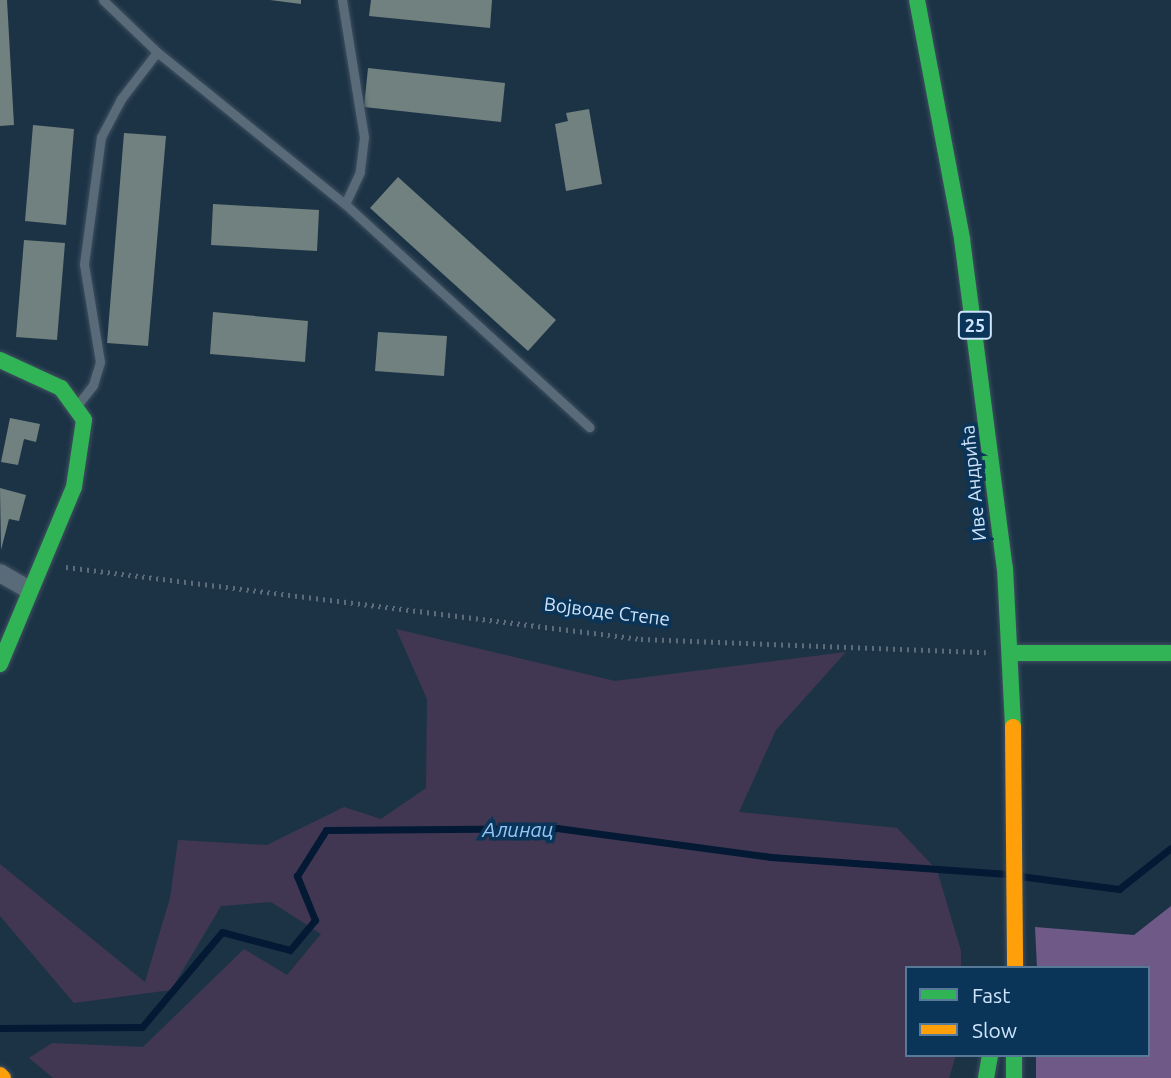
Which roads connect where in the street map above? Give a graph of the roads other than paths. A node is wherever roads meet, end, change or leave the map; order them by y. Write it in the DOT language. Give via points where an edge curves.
graph roads {
  1 [pos="103,0"];
  2 [pos="342,0"];
  3 [pos="917,0"];
  4 [pos="157,52"];
  5 [pos="345,204"];
  6 [pos="4,367"];
  7 [pos="78,405"];
  8 [pos="589,427"];
  9 [pos="0,573"];
  10 [pos="30,590"];
  11 [pos="1010,653"];
  12 [pos="1171,653"];
  13 [pos="0,664"];
  14 [pos="1015,966"];
  15 [pos="990,1057"];
  16 [pos="1014,1057"];
  17 [pos="986,1078"];
  18 [pos="1014,1078"];
  1 -- 4 [label="lane"];
  2 -- 5 [label="lane" via="365,137 360,172"];
  3 -- 11 [label="main road, Иве Андрића / 25" via="980,354"];
  4 -- 5 [label="lane"];
  4 -- 7 [label="lane" via="121,99 102,137 84,264 100,362 93,385"];
  5 -- 8 [label="lane"];
  6 -- 7 [label="main road" via="61,388"];
  7 -- 10 [label="main road" via="84,420 74,487"];
  9 -- 10 [label="street"];
  10 -- 13 [label="main road"];
  11 -- 12 [label="main road"];
  11 -- 14 [label="main road, Иве Андрића / 25"];
  15 -- 17 [label="main road"];
  16 -- 18 [label="main road"];
}
